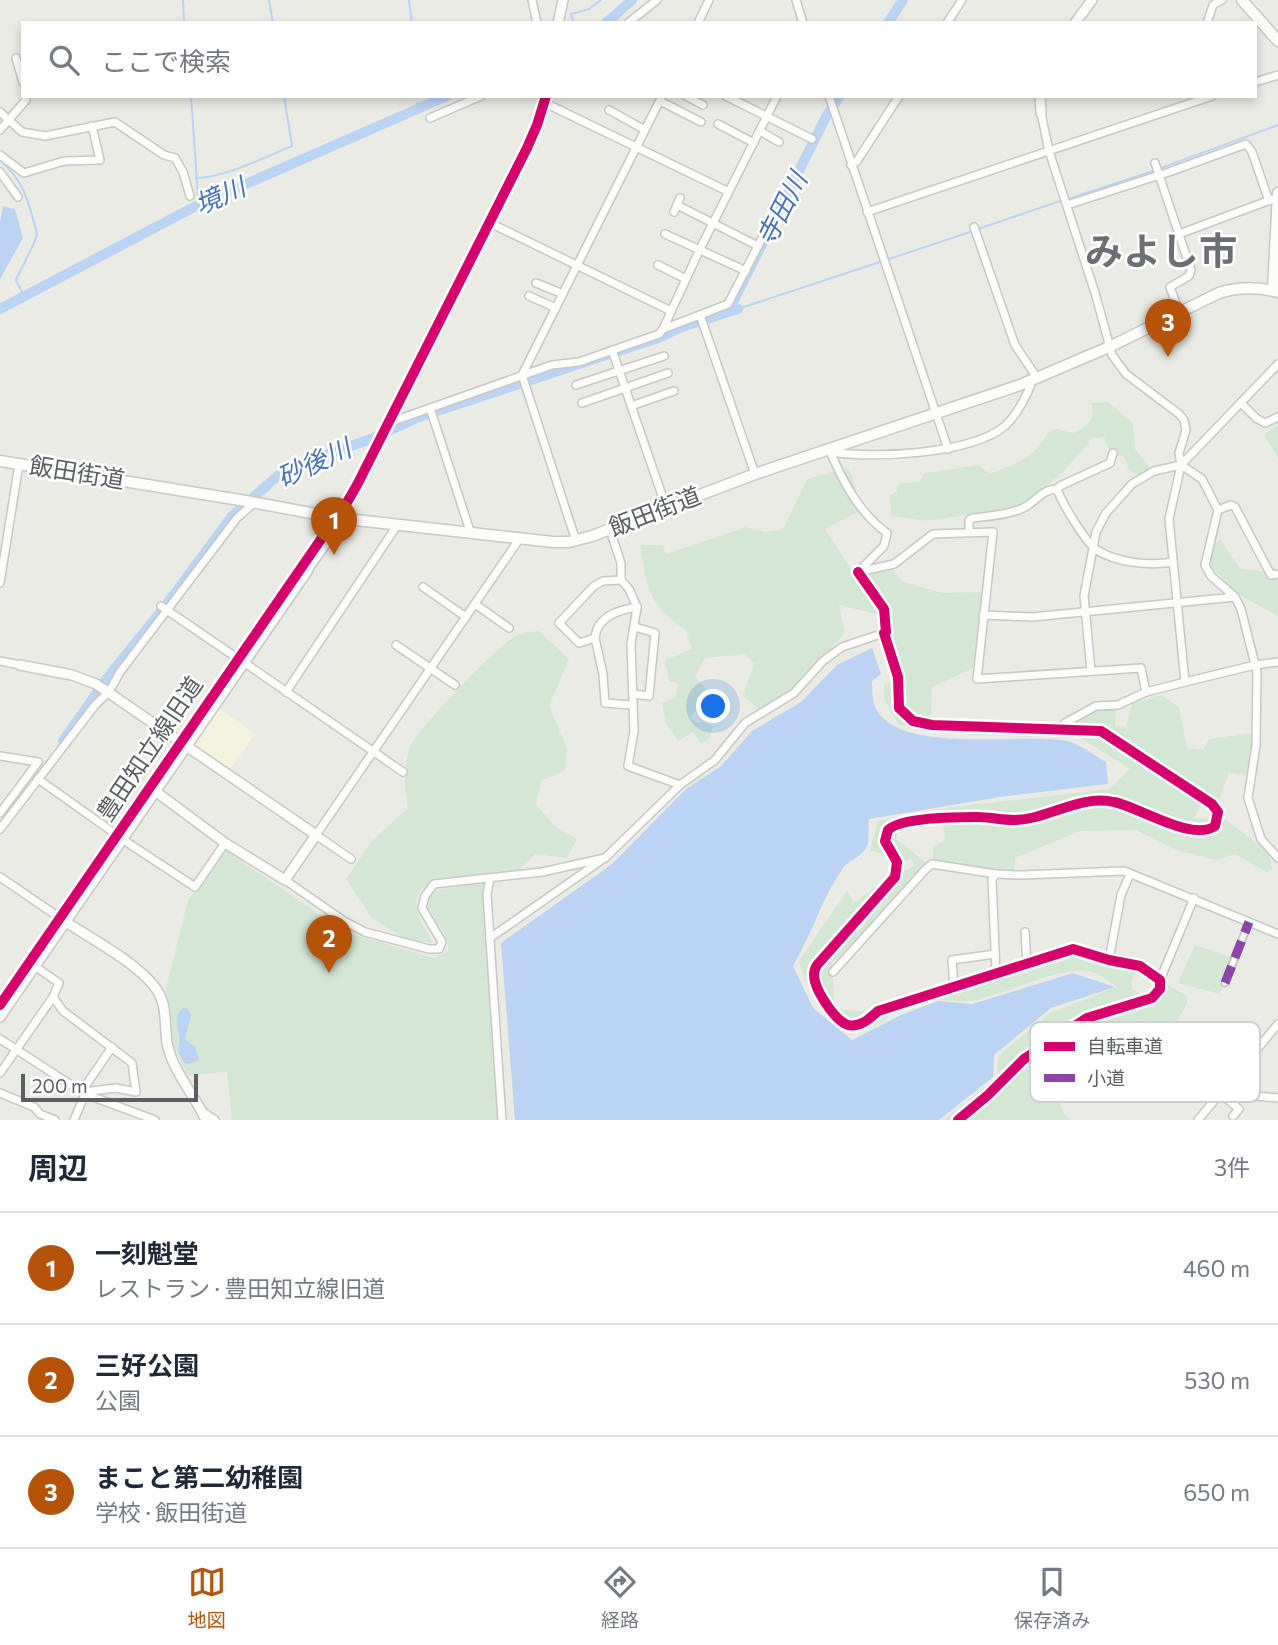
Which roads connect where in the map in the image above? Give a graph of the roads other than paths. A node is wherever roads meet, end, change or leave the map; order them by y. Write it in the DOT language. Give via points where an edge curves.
graph roads {
  1 [pos="532,0"];
  2 [pos="563,0"];
  3 [pos="657,0"];
  4 [pos="709,0"];
  5 [pos="796,0"];
  6 [pos="962,0"];
  7 [pos="1092,0"];
  8 [pos="1222,0"];
  9 [pos="1242,0"];
  10 [pos="537,21"];
  11 [pos="558,21"];
  12 [pos="631,21"];
  13 [pos="699,21"];
  14 [pos="802,21"];
  15 [pos="948,21"];
  16 [pos="1076,21"];
  17 [pos="1208,21"];
  18 [pos="1278,41"];
  19 [pos="16,58"];
  20 [pos="21,75"];
  21 [pos="1278,75"];
  22 [pos="1257,81"];
  23 [pos="26,98"];
  24 [pos="476,98"];
  25 [pos="660,98"];
  26 [pos="690,98"];
  27 [pos="730,98"];
  28 [pos="776,98"];
  29 [pos="830,98"];
  30 [pos="898,98"];
  31 [pos="1040,98"];
  32 [pos="1206,98"];
  33 [pos="545,100"];
  34 [pos="703,105"];
  35 [pos="609,110"];
  36 [pos="0,112"];
  37 [pos="1041,113"];
  38 [pos="768,116"];
  39 [pos="430,118"];
  40 [pos="9,120"];
  41 [pos="701,122"];
  42 [pos="718,124"];
  43 [pos="92,126"];
  44 [pos="645,130"];
  45 [pos="0,131"];
  46 [pos="760,131"];
  47 [pos="812,139"];
  48 [pos="779,142"];
  49 [pos="754,143"];
  50 [pos="636,148"];
  51 [pos="1049,152"];
  52 [pos="0,155"];
  53 [pos="1155,163"];
  54 [pos="852,165"];
  55 [pos="0,172"];
  56 [pos="1158,174"];
  57 [pos="729,192"];
  58 [pos="1278,193"];
  59 [pos="190,196"];
  60 [pos="18,197"];
  61 [pos="1275,199"];
  62 [pos="677,205"];
  63 [pos="1067,205"];
  64 [pos="867,212"];
  65 [pos="774,215"];
  66 [pos="488,222"];
  67 [pos="713,224"];
  68 [pos="974,227"];
  69 [pos="665,234"];
  70 [pos="1179,234"];
  71 [pos="758,246"];
  72 [pos="699,251"];
  73 [pos="658,265"];
  74 [pos="577,266"];
  75 [pos="746,271"];
  76 [pos="687,279"];
  77 [pos="536,283"];
  78 [pos="1275,291"];
  79 [pos="563,294"];
  80 [pos="529,296"];
  81 [pos="556,309"];
  82 [pos="671,311"];
  83 [pos="1179,312"];
  84 [pos="702,319"];
  85 [pos="663,329"];
  86 [pos="1109,347"];
  87 [pos="612,351"];
  88 [pos="664,356"];
  89 [pos="1278,364"];
  90 [pos="620,372"];
  91 [pos="668,373"];
  92 [pos="522,377"];
  93 [pos="1035,379"];
  94 [pos="576,385"];
  95 [pos="625,387"];
  96 [pos="674,391"];
  97 [pos="582,402"];
  98 [pos="1241,403"];
  99 [pos="631,406"];
  100 [pos="430,409"];
  101 [pos="935,412"];
  102 [pos="1278,417"];
  103 [pos="387,425"];
  104 [pos="948,449"];
  105 [pos="830,450"];
  106 [pos="1113,453"];
  107 [pos="0,461"];
  108 [pos="19,464"];
  109 [pos="1181,465"];
  110 [pos="755,474"];
  111 [pos="1057,489"];
  112 [pos="251,501"];
  113 [pos="666,507"];
  114 [pos="1218,510"];
  115 [pos="338,518"];
  116 [pos="398,524"];
  117 [pos="610,530"];
  118 [pos="470,531"];
  119 [pos="969,532"];
  120 [pos="520,538"];
  121 [pos="576,541"];
  122 [pos="1094,547"];
  123 [pos="1173,562"];
  124 [pos="308,570"];
  125 [pos="858,572"];
  126 [pos="1278,574"];
  127 [pos="621,580"];
  128 [pos="0,583"];
  129 [pos="423,587"];
  130 [pos="1235,597"];
  131 [pos="475,604"];
  132 [pos="1177,604"];
  133 [pos="163,607"];
  134 [pos="637,607"];
  135 [pos="1085,613"];
  136 [pos="984,615"];
  137 [pos="466,617"];
  138 [pos="635,627"];
  139 [pos="509,628"];
  140 [pos="884,633"];
  141 [pos="595,638"];
  142 [pos="396,645"];
  143 [pos="0,661"];
  144 [pos="241,661"];
  145 [pos="1278,662"];
  146 [pos="20,665"];
  147 [pos="1255,665"];
  148 [pos="431,669"];
  149 [pos="1091,671"];
  150 [pos="1185,681"];
  151 [pos="455,685"];
  152 [pos="109,692"];
  153 [pos="286,692"];
  154 [pos="1146,692"];
  155 [pos="633,694"];
  156 [pos="632,705"];
  157 [pos="1060,729"];
  158 [pos="184,744"];
  159 [pos="373,752"];
  160 [pos="0,756"];
  161 [pos="403,772"];
  162 [pos="38,779"];
  163 [pos="680,785"];
  164 [pos="155,791"];
  165 [pos="0,813"];
  166 [pos="0,830"];
  167 [pos="316,835"];
  168 [pos="119,837"];
  169 [pos="225,843"];
  170 [pos="606,857"];
  171 [pos="1278,858"];
  172 [pos="351,859"];
  173 [pos="996,874"];
  174 [pos="1130,874"];
  175 [pos="0,877"];
  176 [pos="490,878"];
  177 [pos="285,880"];
  178 [pos="1194,898"];
  179 [pos="63,920"];
  180 [pos="1249,922"];
  181 [pos="1025,932"];
  182 [pos="1278,934"];
  183 [pos="490,938"];
  184 [pos="995,954"];
  185 [pos="1109,960"];
  186 [pos="1027,963"];
  187 [pos="36,967"];
  188 [pos="833,972"];
  189 [pos="996,973"];
  190 [pos="1160,980"];
  191 [pos="1224,983"];
  192 [pos="954,988"];
  193 [pos="5,991"];
  194 [pos="53,997"];
  195 [pos="0,1005"];
  196 [pos="0,1017"];
  197 [pos="1081,1022"];
  198 [pos="1277,1028"];
  199 [pos="0,1039"];
  200 [pos="1260,1046"];
  201 [pos="113,1047"];
  202 [pos="15,1049"];
  203 [pos="1030,1055"];
  204 [pos="0,1073"];
  205 [pos="83,1092"];
  206 [pos="0,1093"];
  207 [pos="1260,1096"];
  208 [pos="1278,1098"];
  209 [pos="1214,1102"];
  210 [pos="1231,1102"];
  211 [pos="204,1116"];
  212 [pos="1233,1116"];
  213 [pos="55,1120"];
  214 [pos="74,1120"];
  215 [pos="155,1120"];
  216 [pos="215,1120"];
  217 [pos="502,1120"];
  218 [pos="958,1120"];
  219 [pos="1198,1120"];
  1 -- 10 [label="street"];
  2 -- 11 [label="street"];
  3 -- 12 [label="street"];
  4 -- 13 [label="street"];
  5 -- 14 [label="street"];
  6 -- 15 [label="street"];
  7 -- 16 [label="street"];
  8 -- 17 [label="street" via="1213,5"];
  9 -- 18 [label="main road"];
  19 -- 20 [label="street"];
  21 -- 22 [label="street"];
  23 -- 40 [label="street"];
  24 -- 39 [label="street"];
  25 -- 41 [label="street"];
  25 -- 44 [label="street"];
  26 -- 34 [label="street"];
  27 -- 38 [label="street"];
  28 -- 38 [label="street"];
  29 -- 54 [label="street"];
  30 -- 54 [label="street"];
  31 -- 37 [label="street"];
  32 -- 51 [label="street"];
  33 -- 50 [label="street"];
  33 -- 66 [label="street" via="527,148"];
  35 -- 44 [label="street"];
  36 -- 40 [label="street"];
  37 -- 51 [label="street"];
  38 -- 46 [label="street"];
  38 -- 47 [label="street"];
  40 -- 43 [label="street" via="22,132 45,136"];
  40 -- 45 [label="street"];
  42 -- 49 [label="street"];
  43 -- 52 [label="street" via="100,160 64,160 24,173"];
  43 -- 59 [label="street" via="115,122 173,157"];
  44 -- 50 [label="street"];
  46 -- 48 [label="street"];
  46 -- 49 [label="street"];
  49 -- 57 [label="street"];
  50 -- 57 [label="street"];
  50 -- 74 [label="street"];
  51 -- 63 [label="street"];
  51 -- 64 [label="street"];
  53 -- 56 [label="street"];
  54 -- 64 [label="street"];
  55 -- 60 [label="street"];
  56 -- 61 [label="street" via="1246,144"];
  56 -- 63 [label="street"];
  56 -- 70 [label="street"];
  57 -- 67 [label="street"];
  58 -- 61 [label="main road"];
  61 -- 70 [label="street"];
  61 -- 78 [label="main road"];
  62 -- 67 [label="street"];
  63 -- 86 [label="street"];
  64 -- 101 [label="street"];
  65 -- 71 [label="street"];
  66 -- 74 [label="street"];
  66 -- 103 [label="street"];
  67 -- 71 [label="street"];
  67 -- 72 [label="street"];
  68 -- 93 [label="street" via="1014,345"];
  69 -- 72 [label="street"];
  70 -- 83 [label="street" via="1191,272 1170,287"];
  71 -- 75 [label="street"];
  72 -- 75 [label="street"];
  72 -- 76 [label="street"];
  73 -- 76 [label="street"];
  74 -- 79 [label="street"];
  74 -- 82 [label="street"];
  75 -- 84 [label="street" via="728,304"];
  76 -- 82 [label="street"];
  77 -- 79 [label="street"];
  78 -- 83 [label="main road, 飯田街道" via="1230,290"];
  79 -- 81 [label="street"];
  80 -- 81 [label="street"];
  81 -- 92 [label="street"];
  82 -- 85 [label="street"];
  83 -- 86 [label="main road, 飯田街道"];
  84 -- 85 [label="street"];
  84 -- 110 [label="street"];
  85 -- 87 [label="street"];
  86 -- 93 [label="main road, 飯田街道"];
  86 -- 109 [label="street" via="1121,370 1184,420"];
  87 -- 90 [label="street"];
  87 -- 92 [label="street"];
  88 -- 90 [label="street"];
  89 -- 98 [label="street"];
  90 -- 94 [label="street"];
  90 -- 95 [label="street"];
  91 -- 95 [label="street"];
  92 -- 100 [label="street"];
  92 -- 121 [label="street"];
  93 -- 101 [label="main road, 飯田街道"];
  93 -- 104 [label="street" via="1008,424 988,437"];
  95 -- 97 [label="street"];
  95 -- 99 [label="street"];
  96 -- 99 [label="street"];
  98 -- 102 [label="street" via="1265,423"];
  98 -- 109 [label="street"];
  99 -- 113 [label="street"];
  100 -- 103 [label="street"];
  100 -- 118 [label="street"];
  101 -- 104 [label="street"];
  101 -- 105 [label="main road, 飯田街道"];
  103 -- 115 [label="street"];
  104 -- 105 [label="street" via="850,454"];
  105 -- 110 [label="main road, 飯田街道"];
  105 -- 125 [label="street" via="858,503 887,533 884,546"];
  106 -- 111 [label="street" via="1110,463"];
  107 -- 108 [label="main road, 飯田街道"];
  108 -- 112 [label="main road, 飯田街道"];
  108 -- 128 [label="street"];
  109 -- 114 [label="street" via="1202,479"];
  109 -- 122 [label="street" via="1154,471 1132,484 1105,513"];
  109 -- 123 [label="street" via="1169,519"];
  110 -- 113 [label="main road, 飯田街道"];
  111 -- 119 [label="street" via="1041,494 1024,508 973,518"];
  111 -- 122 [label="street"];
  112 -- 115 [label="main road, 飯田街道"];
  112 -- 133 [label="street"];
  113 -- 117 [label="main road, 飯田街道"];
  114 -- 126 [label="street" via="1235,507 1271,575"];
  114 -- 130 [label="street" via="1205,565"];
  115 -- 116 [label="main road, 飯田街道"];
  115 -- 124 [label="street, 豊田知立線旧道" via="335,533"];
  115 -- 144 [label="street, 豊田知立線旧道"];
  116 -- 118 [label="main road, 飯田街道"];
  116 -- 153 [label="street"];
  117 -- 121 [label="main road, 飯田街道"];
  117 -- 127 [label="street"];
  118 -- 120 [label="main road, 飯田街道"];
  119 -- 125 [label="street" via="929,535 894,564"];
  119 -- 136 [label="street" via="993,532"];
  120 -- 121 [label="main road, 飯田街道"];
  120 -- 131 [label="street"];
  122 -- 123 [label="street" via="1147,565"];
  122 -- 135 [label="street"];
  123 -- 132 [label="street"];
  124 -- 144 [label="street, 豊田知立線旧道"];
  125 -- 140 [label="street" via="884,609"];
  127 -- 134 [label="street"];
  127 -- 141 [label="street" via="594,586 559,621 576,643"];
  129 -- 137 [label="street"];
  130 -- 132 [label="street"];
  130 -- 147 [label="street"];
  131 -- 137 [label="street"];
  131 -- 139 [label="street"];
  132 -- 135 [label="street"];
  132 -- 150 [label="street"];
  133 -- 144 [label="street"];
  133 -- 152 [label="street"];
  134 -- 138 [label="street"];
  134 -- 141 [label="street" via="603,619"];
  135 -- 136 [label="street"];
  135 -- 149 [label="street"];
  136 -- 149 [label="street" via="977,679"];
  137 -- 148 [label="street"];
  138 -- 155 [label="street"];
  138 -- 155 [label="street" via="654,633 649,696"];
  140 -- 157 [label="street" via="898,677 900,708 913,721"];
  140 -- 163 [label="street" via="842,647 823,661 794,693 745,723 715,760"];
  141 -- 156 [label="street" via="605,703"];
  142 -- 148 [label="street"];
  143 -- 146 [label="street"];
  144 -- 153 [label="street"];
  144 -- 158 [label="street, 豊田知立線旧道"];
  145 -- 147 [label="street"];
  146 -- 152 [label="street" via="72,675"];
  147 -- 150 [label="street"];
  147 -- 171 [label="street" via="1256,745 1248,798 1261,839"];
  148 -- 151 [label="street"];
  148 -- 159 [label="street"];
  149 -- 154 [label="street" via="1141,668"];
  150 -- 154 [label="street"];
  152 -- 158 [label="street"];
  152 -- 162 [label="street"];
  153 -- 159 [label="street"];
  154 -- 157 [label="street" via="1118,705 1096,706"];
  155 -- 156 [label="street"];
  156 -- 163 [label="street" via="634,731 628,766"];
  157 -- 192 [label="street" via="1101,731 1212,804 1218,812 1217,822 1208,830 1188,828 1099,800 1029,819 978,817 894,825 885,837 897,862 895,877 817,965 817,986 835,1016 848,1025"];
  158 -- 164 [label="street, 豊田知立線旧道"];
  158 -- 167 [label="street"];
  158 -- 168 [label="street, 豊田知立線旧道"];
  159 -- 161 [label="street"];
  159 -- 167 [label="street"];
  160 -- 165 [label="street" via="38,762"];
  162 -- 166 [label="street"];
  162 -- 168 [label="street"];
  163 -- 170 [label="street"];
  164 -- 168 [label="street, 豊田知立線旧道"];
  164 -- 169 [label="street"];
  167 -- 172 [label="street"];
  167 -- 177 [label="street"];
  168 -- 169 [label="street" via="195,887"];
  168 -- 179 [label="street, 豊田知立線旧道"];
  169 -- 177 [label="street"];
  170 -- 176 [label="street"];
  170 -- 183 [label="street"];
  173 -- 174 [label="street"];
  173 -- 184 [label="street" via="992,879"];
  173 -- 188 [label="street" via="934,864 928,867"];
  174 -- 178 [label="street"];
  174 -- 185 [label="street" via="1121,895"];
  175 -- 179 [label="street"];
  176 -- 177 [label="street" via="434,884 425,895 422,908 442,942 439,949 365,932"];
  176 -- 183 [label="street"];
  178 -- 180 [label="street"];
  178 -- 190 [label="street"];
  179 -- 187 [label="street, 豊田知立線旧道"];
  179 -- 193 [label="street, 豊田知立線旧道"];
  179 -- 211 [label="street" via="155,987 164,1007 174,1064"];
  180 -- 182 [label="street"];
  180 -- 191 [label="street"];
  181 -- 186 [label="street"];
  183 -- 217 [label="street"];
  184 -- 189 [label="street"];
  184 -- 192 [label="street" via="952,960"];
  185 -- 186 [label="street" via="1073,949"];
  185 -- 190 [label="street" via="1140,966"];
  186 -- 189 [label="street"];
  187 -- 194 [label="street" via="59,983"];
  187 -- 196 [label="street, 豊田知立線旧道"];
  189 -- 192 [label="street"];
  190 -- 197 [label="street" via="1160,989 1152,998"];
  193 -- 195 [label="street, 豊田知立線旧道"];
  194 -- 201 [label="street" via="63,1011"];
  194 -- 202 [label="street"];
  198 -- 200 [label="street"];
  199 -- 202 [label="street"];
  201 -- 205 [label="street"];
  201 -- 205 [label="street" via="132,1063 136,1092 116,1088"];
  202 -- 204 [label="street"];
  202 -- 205 [label="street"];
  203 -- 218 [label="street"];
  205 -- 214 [label="street"];
  205 -- 215 [label="street"];
  206 -- 213 [label="street"];
  207 -- 208 [label="street"];
  209 -- 219 [label="street"];
  210 -- 212 [label="street" via="1239,1109"];
  211 -- 216 [label="street"];
}
